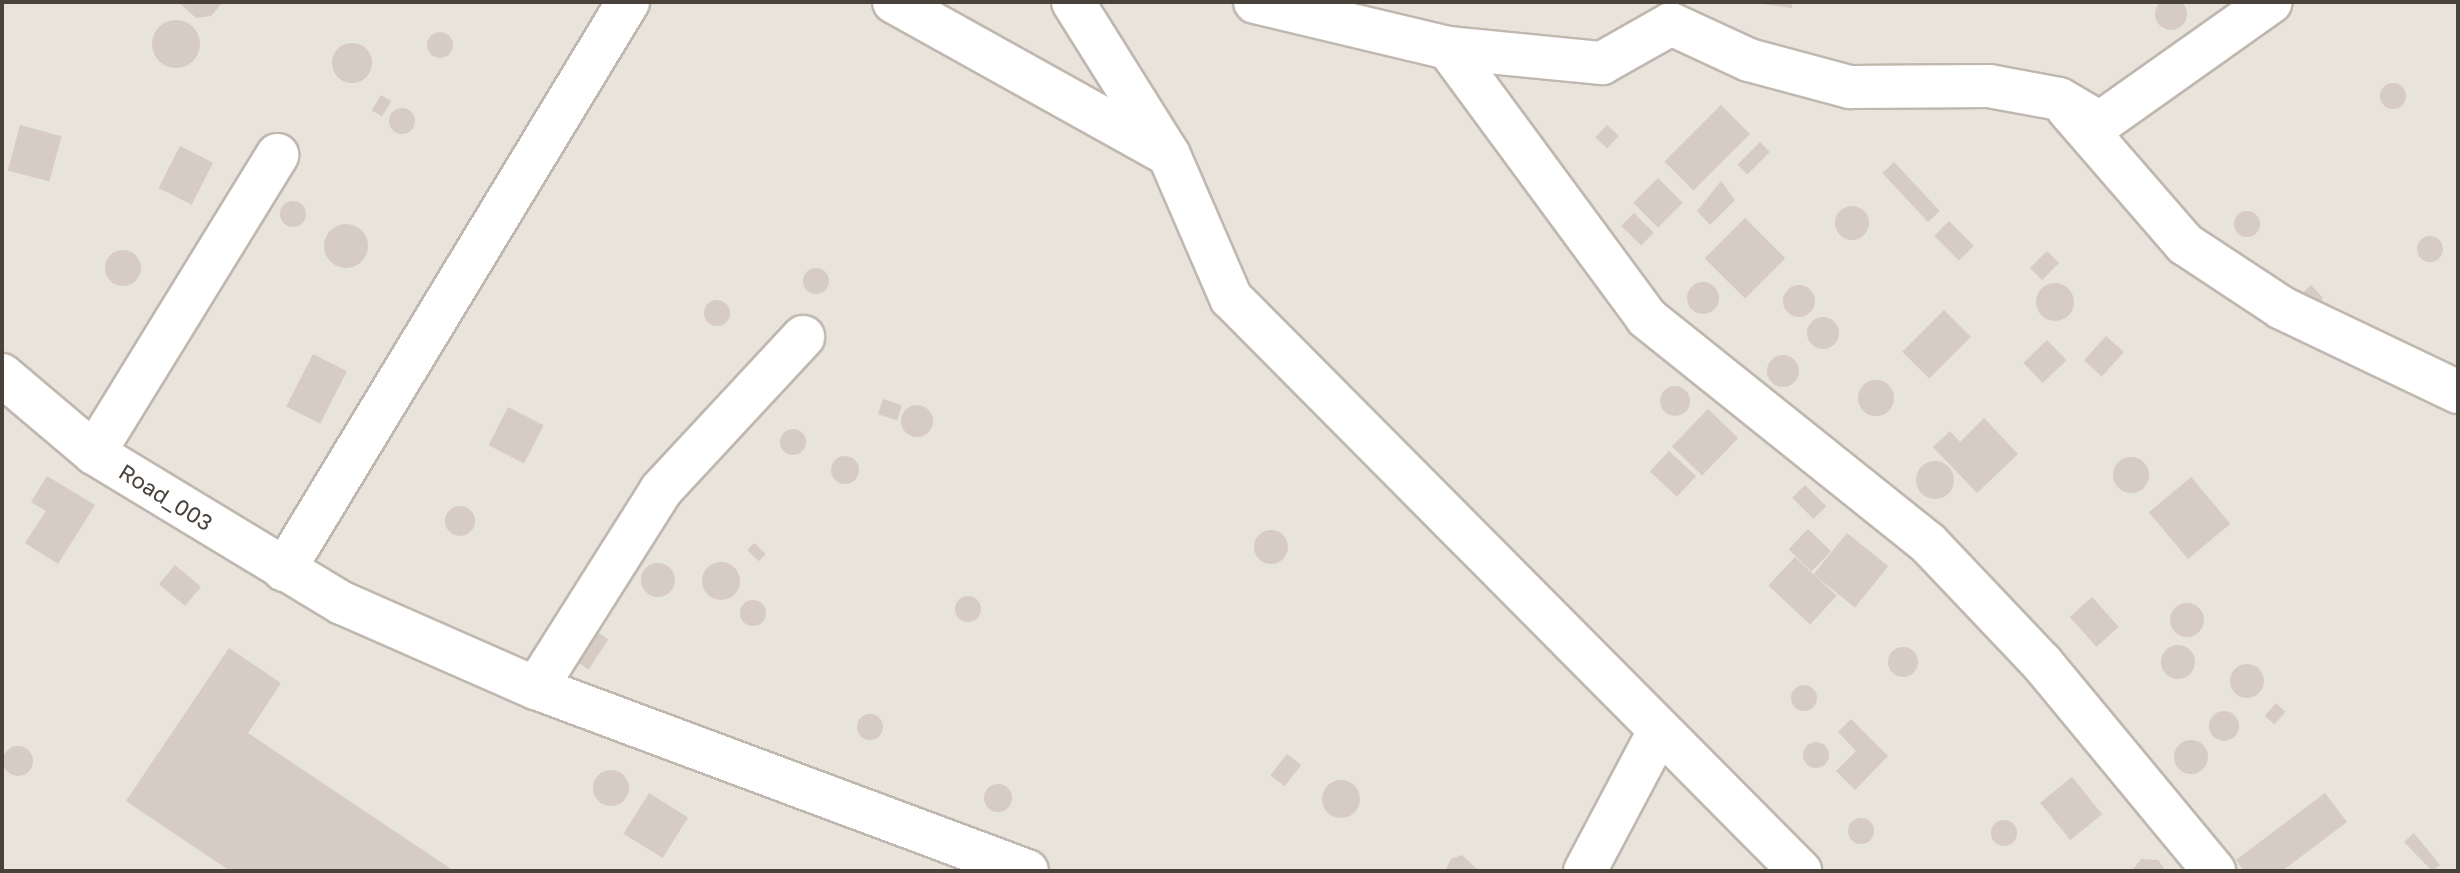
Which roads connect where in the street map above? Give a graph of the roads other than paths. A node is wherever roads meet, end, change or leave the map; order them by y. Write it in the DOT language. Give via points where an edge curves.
graph roads {
  1 [pos="628,2"];
  2 [pos="894,2"];
  3 [pos="1073,2"];
  4 [pos="1255,2"];
  5 [pos="2271,2"];
  6 [pos="1675,13"];
  7 [pos="1448,48"];
  8 [pos="2059,99"];
  9 [pos="277,155"];
  10 [pos="1169,155"];
  11 [pos="803,337"];
  12 [pos="2,375"];
  13 [pos="2458,392"];
  14 [pos="94,453"];
  15 [pos="284,570"];
  16 [pos="536,688"];
  17 [pos="1658,733"];
  18 [pos="1027,871"];
  19 [pos="1585,871"];
  20 [pos="1800,871"];
  21 [pos="2214,871"];
  1 -- 15 [label="street"];
  2 -- 10 [label="street"];
  3 -- 10 [label="street"];
  4 -- 7 [label="street"];
  5 -- 8 [label="street" via="2100,123"];
  6 -- 7 [label="street" via="1602,63"];
  6 -- 8 [label="street" via="1749,60 1850,87 1989,86"];
  7 -- 21 [label="street" via="1647,318 1928,543 2042,663"];
  8 -- 13 [label="street" via="2185,244 2282,308"];
  9 -- 14 [label="street"];
  10 -- 17 [label="street" via="1231,298"];
  11 -- 16 [label="street" via="661,490"];
  12 -- 14 [label="street, Road_003"];
  14 -- 15 [label="street, Road_003"];
  15 -- 16 [label="street, Road_003" via="342,603"];
  16 -- 18 [label="street, Road_003"];
  17 -- 19 [label="street"];
  17 -- 20 [label="street"];
}
